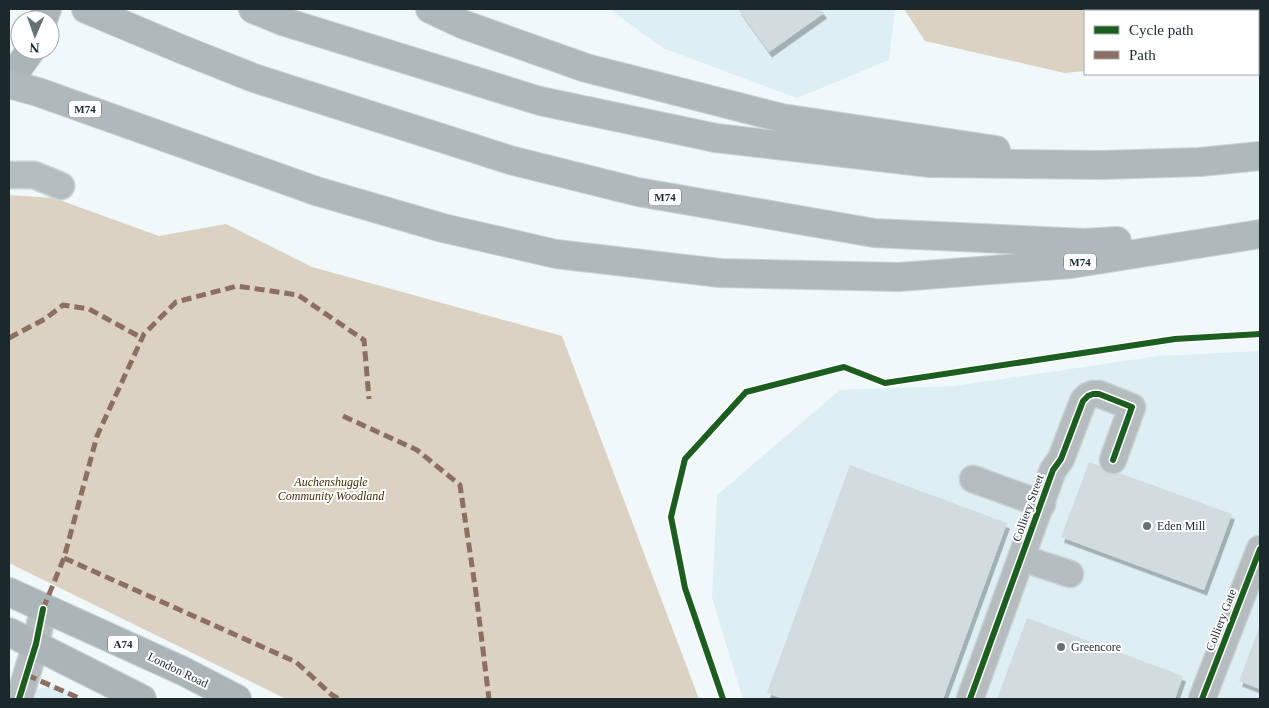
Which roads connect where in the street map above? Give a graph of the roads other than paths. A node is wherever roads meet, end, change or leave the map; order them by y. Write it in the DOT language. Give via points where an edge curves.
graph roads {
  1 [pos="253,9"];
  2 [pos="430,9"];
  3 [pos="91,11"];
  4 [pos="24,60"];
  5 [pos="9,82"];
  6 [pos="1260,156"];
  7 [pos="1102,165"];
  8 [pos="9,175"];
  9 [pos="61,186"];
  10 [pos="1260,233"];
  11 [pos="1113,460"];
  12 [pos="973,479"];
  13 [pos="1042,504"];
  14 [pos="1260,549"];
  15 [pos="1022,558"];
  16 [pos="1070,574"];
  17 [pos="9,592"];
  18 [pos="43,609"];
  19 [pos="9,632"];
  20 [pos="36,644"];
  21 [pos="19,699"];
  22 [pos="142,699"];
  23 [pos="237,699"];
  24 [pos="970,699"];
  25 [pos="1202,699"];
  1 -- 7 [label="highway" via="540,101 716,138 930,163"];
  2 -- 7 [label="highway" via="462,24 586,68 782,118"];
  3 -- 10 [label="highway, M74" via="263,81 510,160 638,192 874,233 1085,243"];
  4 -- 5 [label="main road"];
  5 -- 10 [label="highway, M74" via="316,191 444,228 556,254 720,272 899,277 1071,264"];
  6 -- 7 [label="highway" via="1200,162"];
  8 -- 9 [label="street" via="34,175"];
  11 -- 13 [label="street, Colliery Street" via="1132,407 1093,394 1083,401"];
  12 -- 13 [label="street, Colliery Street"];
  13 -- 15 [label="street, Colliery Street"];
  14 -- 25 [label="street, Colliery Gate"];
  15 -- 16 [label="street, Colliery Street"];
  15 -- 24 [label="street, Colliery Street"];
  17 -- 18 [label="main road, London Road / A74"];
  18 -- 20 [label="street"];
  18 -- 23 [label="main road, London Road / A74" via="183,671"];
  19 -- 20 [label="main road"];
  20 -- 21 [label="street"];
  20 -- 22 [label="main road"];
}
